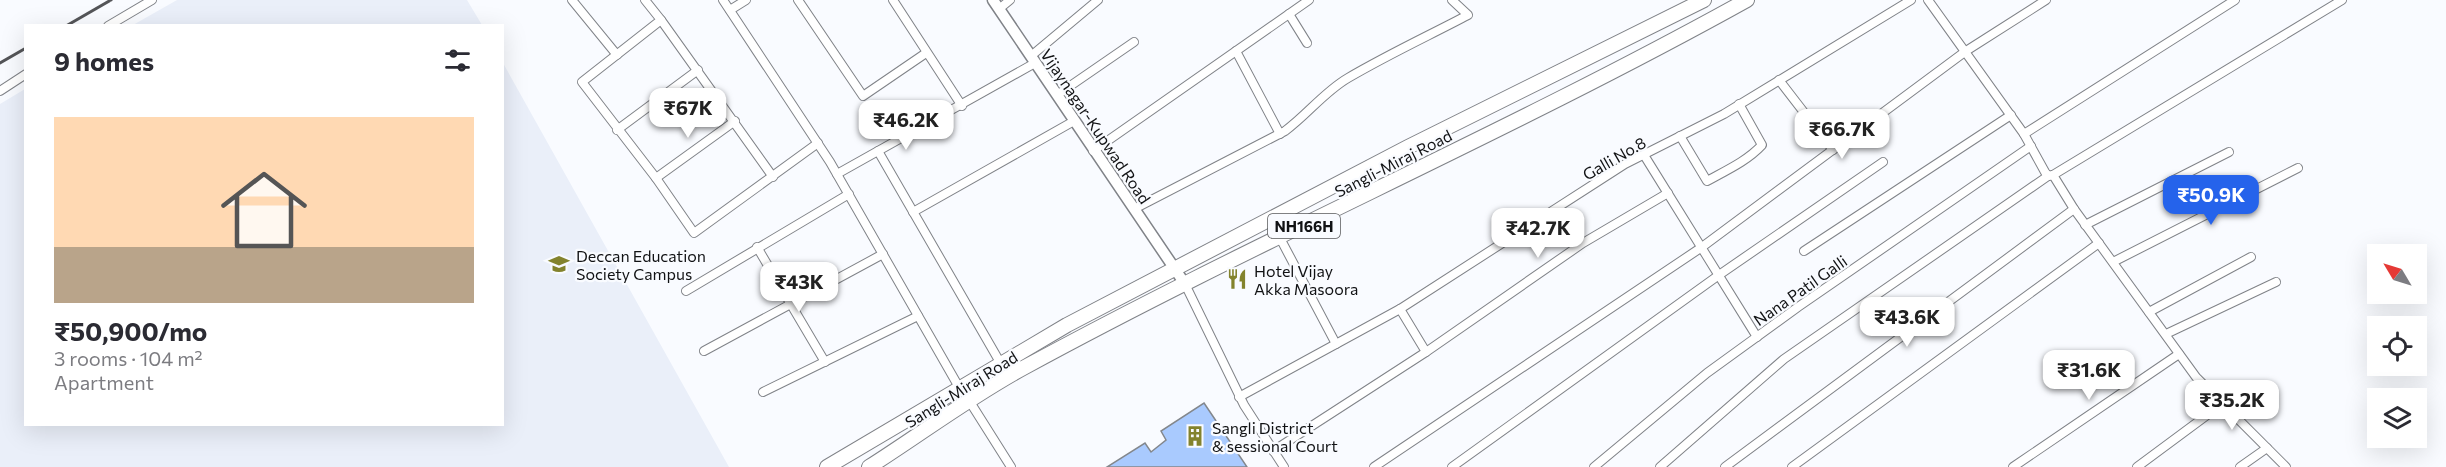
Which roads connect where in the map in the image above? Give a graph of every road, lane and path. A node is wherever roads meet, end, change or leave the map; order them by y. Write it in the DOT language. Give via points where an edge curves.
graph roads {
  1 [pos="152,0"];
  2 [pos="572,0"];
  3 [pos="645,0"];
  4 [pos="723,0"];
  5 [pos="746,0"];
  6 [pos="798,0"];
  7 [pos="893,0"];
  8 [pos="1010,0"];
  9 [pos="1098,0"];
  10 [pos="1309,0"];
  11 [pos="1452,0"];
  12 [pos="1704,0"];
  13 [pos="1747,0"];
  14 [pos="1911,0"];
  15 [pos="1928,0"];
  16 [pos="2046,0"];
  17 [pos="2235,0"];
  18 [pos="2342,0"];
  19 [pos="1686,4"];
  20 [pos="996,5"];
  21 [pos="730,10"];
  22 [pos="1289,14"];
  23 [pos="661,20"];
  24 [pos="111,24"];
  25 [pos="1134,42"];
  26 [pos="1307,43"];
  27 [pos="1236,51"];
  28 [pos="1966,51"];
  29 [pos="926,53"];
  30 [pos="617,55"];
  31 [pos="1033,60"];
  32 [pos="698,70"];
  33 [pos="24,75"];
  34 [pos="1779,80"];
  35 [pos="0,91"];
  36 [pos="1057,95"];
  37 [pos="1739,104"];
  38 [pos="962,106"];
  39 [pos="2011,116"];
  40 [pos="735,121"];
  41 [pos="1074,121"];
  42 [pos="617,130"];
  43 [pos="1280,134"];
  44 [pos="2024,134"];
  45 [pos="1680,136"];
  46 [pos="818,144"];
  47 [pos="2031,146"];
  48 [pos="1093,150"];
  49 [pos="1833,150"];
  50 [pos="878,151"];
  51 [pos="2229,152"];
  52 [pos="1644,155"];
  53 [pos="1883,162"];
  54 [pos="2298,168"];
  55 [pos="837,174"];
  56 [pos="2050,176"];
  57 [pos="773,177"];
  58 [pos="656,178"];
  59 [pos="1668,193"];
  60 [pos="849,194"];
  61 [pos="1134,209"];
  62 [pos="2074,209"];
  63 [pos="913,212"];
  64 [pos="2085,225"];
  65 [pos="1280,238"];
  66 [pos="2099,243"];
  67 [pos="757,247"];
  68 [pos="1702,248"];
  69 [pos="1804,251"];
  70 [pos="883,254"];
  71 [pos="2251,257"];
  72 [pos="2113,262"];
  73 [pos="1174,269"];
  74 [pos="1719,275"];
  75 [pos="2276,282"];
  76 [pos="1185,284"];
  77 [pos="686,291"];
  78 [pos="790,304"];
  79 [pos="1400,309"];
  80 [pos="2149,312"];
  81 [pos="918,316"];
  82 [pos="2166,334"];
  83 [pos="1757,337"];
  84 [pos="1336,344"];
  85 [pos="704,351"];
  86 [pos="1426,352"];
  87 [pos="2179,354"];
  88 [pos="825,362"];
  89 [pos="1001,364"];
  90 [pos="960,389"];
  91 [pos="763,392"];
  92 [pos="1239,397"];
  93 [pos="970,402"];
  94 [pos="2222,404"];
  95 [pos="2267,448"];
  96 [pos="1273,451"];
  97 [pos="827,467"];
  98 [pos="869,467"];
  99 [pos="1011,467"];
  100 [pos="1284,467"];
  101 [pos="1374,467"];
  102 [pos="1452,467"];
  103 [pos="1594,467"];
  104 [pos="1660,467"];
  105 [pos="1725,467"];
  106 [pos="1791,467"];
  107 [pos="2013,467"];
  108 [pos="2137,467"];
  109 [pos="2240,467"];
  110 [pos="2286,467"];
  1 -- 24 [label="street"];
  2 -- 30 [label="street"];
  3 -- 23 [label="street"];
  4 -- 21 [label="street"];
  5 -- 21 [label="street"];
  6 -- 29 [label="street" via="863,96"];
  7 -- 29 [label="street"];
  8 -- 20 [label="street"];
  9 -- 31 [label="street"];
  10 -- 22 [label="street"];
  11 -- 43 [label="street" via="1468,15 1348,78"];
  12 -- 19 [label="highway, Sangli-Miraj Road"];
  13 -- 65 [label="highway, Sangli-Miraj Road / NH166H" via="1651,53"];
  14 -- 34 [label="street, Galli No.8"];
  15 -- 28 [label="street"];
  16 -- 28 [label="street"];
  17 -- 44 [label="street"];
  18 -- 56 [label="street"];
  19 -- 73 [label="highway, Sangli-Miraj Road"];
  20 -- 31 [label="street, Vijaynagar-Kupwad Road"];
  21 -- 46 [label="street"];
  22 -- 26 [label="street"];
  22 -- 27 [label="street"];
  23 -- 30 [label="street"];
  23 -- 32 [label="street"];
  25 -- 36 [label="street"];
  27 -- 43 [label="street"];
  27 -- 48 [label="street"];
  28 -- 39 [label="street"];
  28 -- 49 [label="street"];
  29 -- 38 [label="street"];
  30 -- 42 [label="street" via="582,82"];
  31 -- 36 [label="street, Vijaynagar-Kupwad Road"];
  31 -- 38 [label="street"];
  32 -- 40 [label="street"];
  32 -- 42 [label="street"];
  33 -- 35 [label="street"];
  34 -- 37 [label="street, Galli No.8"];
  34 -- 49 [label="street"];
  36 -- 41 [label="street, Vijaynagar-Kupwad Road"];
  37 -- 45 [label="street, Galli No.8"];
  37 -- 45 [label="street" via="1762,145 1726,171 1707,181"];
  38 -- 50 [label="street"];
  39 -- 44 [label="street"];
  39 -- 69 [label="street"];
  40 -- 57 [label="street"];
  40 -- 58 [label="street"];
  41 -- 48 [label="street, Vijaynagar-Kupwad Road"];
  41 -- 63 [label="street"];
  42 -- 58 [label="street"];
  43 -- 61 [label="street"];
  44 -- 47 [label="street"];
  45 -- 52 [label="street, Galli No.8"];
  46 -- 55 [label="street"];
  46 -- 57 [label="street"];
  47 -- 56 [label="street"];
  47 -- 83 [label="street, Nana Patil Galli"];
  48 -- 61 [label="street, Vijaynagar-Kupwad Road"];
  49 -- 68 [label="street"];
  50 -- 55 [label="street"];
  50 -- 63 [label="street"];
  51 -- 64 [label="street"];
  52 -- 59 [label="street"];
  52 -- 79 [label="street, Galli No.8"];
  53 -- 74 [label="street"];
  54 -- 72 [label="street"];
  55 -- 60 [label="street"];
  56 -- 62 [label="street"];
  56 -- 104 [label="street" via="1784,359"];
  57 -- 58 [label="street" via="694,234"];
  59 -- 68 [label="street"];
  59 -- 86 [label="street" via="1584,243"];
  60 -- 67 [label="street"];
  60 -- 70 [label="street"];
  61 -- 73 [label="street, Vijaynagar-Kupwad Road"];
  62 -- 64 [label="street"];
  62 -- 105 [label="street"];
  63 -- 89 [label="street"];
  64 -- 66 [label="street"];
  65 -- 76 [label="highway, Sangli-Miraj Road / NH166H"];
  65 -- 84 [label="street"];
  66 -- 72 [label="street"];
  66 -- 106 [label="street"];
  67 -- 77 [label="street"];
  67 -- 78 [label="street"];
  68 -- 74 [label="street"];
  68 -- 101 [label="street"];
  70 -- 78 [label="street"];
  70 -- 81 [label="street"];
  71 -- 80 [label="street"];
  72 -- 80 [label="street"];
  73 -- 76 [label="street, Vijaynagar-Kupwad Road"];
  73 -- 89 [label="highway, Sangli-Miraj Road"];
  74 -- 83 [label="street"];
  74 -- 102 [label="street"];
  75 -- 82 [label="street"];
  76 -- 92 [label="street"];
  76 -- 93 [label="highway, Sangli-Miraj Road / NH166H" via="1023,368"];
  78 -- 85 [label="street"];
  78 -- 88 [label="street"];
  79 -- 84 [label="street, Galli No.8"];
  79 -- 86 [label="street"];
  80 -- 82 [label="street"];
  81 -- 88 [label="street"];
  81 -- 90 [label="street"];
  82 -- 87 [label="street"];
  83 -- 103 [label="street, Nana Patil Galli" via="1707,373"];
  84 -- 92 [label="street, Galli No.8"];
  86 -- 96 [label="street"];
  87 -- 94 [label="street"];
  87 -- 107 [label="street"];
  88 -- 91 [label="street"];
  89 -- 90 [label="highway, Sangli-Miraj Road"];
  90 -- 97 [label="highway, Sangli-Miraj Road"];
  92 -- 96 [label="street"];
  93 -- 98 [label="highway, Sangli-Miraj Road / NH166H"];
  93 -- 99 [label="street"];
  94 -- 95 [label="street"];
  94 -- 108 [label="street"];
  95 -- 109 [label="street"];
  95 -- 110 [label="street"];
  96 -- 100 [label="street"];
}
